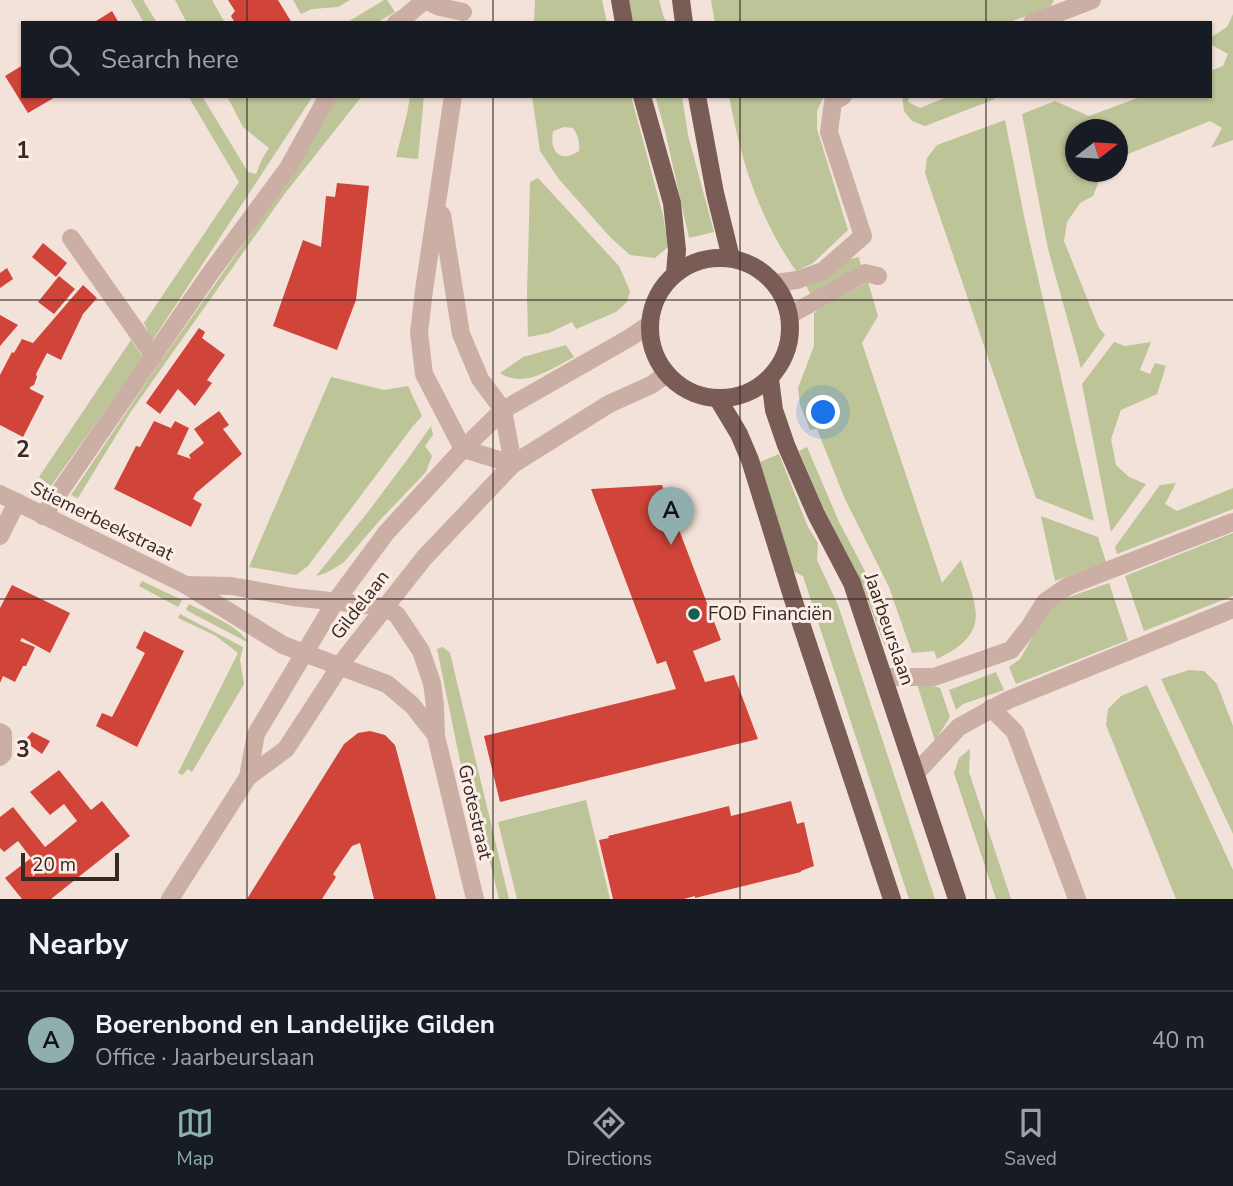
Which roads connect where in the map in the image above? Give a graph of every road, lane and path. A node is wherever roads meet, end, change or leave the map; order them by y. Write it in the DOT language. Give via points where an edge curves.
graph roads {
  1 [pos="425,0"];
  2 [pos="620,0"];
  3 [pos="681,0"];
  4 [pos="1093,0"];
  5 [pos="463,12"];
  6 [pos="399,21"];
  7 [pos="624,21"];
  8 [pos="684,21"];
  9 [pos="1037,21"];
  10 [pos="327,98"];
  11 [pos="453,98"];
  12 [pos="643,98"];
  13 [pos="697,98"];
  14 [pos="840,98"];
  15 [pos="439,197"];
  16 [pos="71,238"];
  17 [pos="731,258"];
  18 [pos="675,273"];
  19 [pos="878,276"];
  20 [pos="775,283"];
  21 [pos="790,315"];
  22 [pos="650,324"];
  23 [pos="154,356"];
  24 [pos="667,374"];
  25 [pos="769,379"];
  26 [pos="718,399"];
  27 [pos="503,410"];
  28 [pos="463,449"];
  29 [pos="513,464"];
  30 [pos="0,494"];
  31 [pos="17,502"];
  32 [pos="43,516"];
  33 [pos="1233,522"];
  34 [pos="0,536"];
  35 [pos="186,585"];
  36 [pos="335,602"];
  37 [pos="385,607"];
  38 [pos="1233,609"];
  39 [pos="303,653"];
  40 [pos="340,666"];
  41 [pos="884,677"];
  42 [pos="991,708"];
  43 [pos="0,732"];
  44 [pos="435,734"];
  45 [pos="0,757"];
  46 [pos="916,773"];
  47 [pos="248,777"];
  48 [pos="170,899"];
  49 [pos="475,899"];
  50 [pos="892,899"];
  51 [pos="957,899"];
  52 [pos="1077,899"];
  1 -- 5 [label="street"];
  1 -- 6 [label="street"];
  2 -- 7 [label="main road"];
  3 -- 8 [label="main road"];
  4 -- 9 [label="street"];
  10 -- 23 [label="street" via="288,168"];
  11 -- 15 [label="street"];
  12 -- 18 [label="main road" via="672,203"];
  13 -- 17 [label="main road"];
  14 -- 20 [label="street" via="833,102 828,132 863,236 823,271"];
  15 -- 27 [label="street" via="461,334 480,379"];
  15 -- 28 [label="street" via="419,333 424,374"];
  16 -- 23 [label="street"];
  17 -- 18 [label="main road" via="692,263"];
  17 -- 20 [label="main road" via="748,262"];
  18 -- 22 [label="main road" via="655,301"];
  19 -- 21 [label="street" via="865,273"];
  20 -- 21 [label="main road"];
  21 -- 25 [label="main road" via="788,349"];
  22 -- 24 [label="main road" via="651,342"];
  22 -- 27 [label="street, Gildelaan"];
  23 -- 32 [label="street"];
  24 -- 26 [label="main road" via="681,387"];
  24 -- 29 [label="street, Gildelaan"];
  25 -- 26 [label="main road" via="737,397"];
  25 -- 41 [label="main road, Jaarbeurslaan" via="786,445 852,583"];
  26 -- 50 [label="main road" via="750,460"];
  27 -- 28 [label="street, Gildelaan"];
  27 -- 29 [label="street"];
  28 -- 29 [label="street"];
  28 -- 36 [label="street, Gildelaan" via="386,533"];
  29 -- 37 [label="street, Gildelaan" via="424,558"];
  30 -- 31 [label="street, Stiemerbeekstraat"];
  31 -- 32 [label="street, Stiemerbeekstraat"];
  31 -- 34 [label="street"];
  32 -- 35 [label="street, Stiemerbeekstraat"];
  33 -- 41 [label="street" via="1068,586 1045,602 1010,650 934,677"];
  35 -- 36 [label="street, Stiemerbeekstraat" via="232,586"];
  35 -- 39 [label="street, Stiemerbeekstraat"];
  36 -- 37 [label="street"];
  36 -- 39 [label="street, Gildelaan"];
  37 -- 40 [label="street, Gildelaan"];
  37 -- 44 [label="street, Grotestraat" via="397,615 421,651 436,706"];
  38 -- 42 [label="street"];
  39 -- 40 [label="street, Grotestraat"];
  39 -- 47 [label="street, Gildelaan" via="256,734"];
  40 -- 44 [label="street, Grotestraat" via="387,684"];
  40 -- 47 [label="street, Gildelaan" via="286,749"];
  41 -- 46 [label="main road, Jaarbeurslaan"];
  42 -- 46 [label="street" via="958,727"];
  42 -- 52 [label="street" via="1015,732"];
  43 -- 45 [label="street"];
  44 -- 49 [label="street, Grotestraat"];
  46 -- 51 [label="main road, Jaarbeurslaan"];
  47 -- 48 [label="street, Gildelaan"];
}
